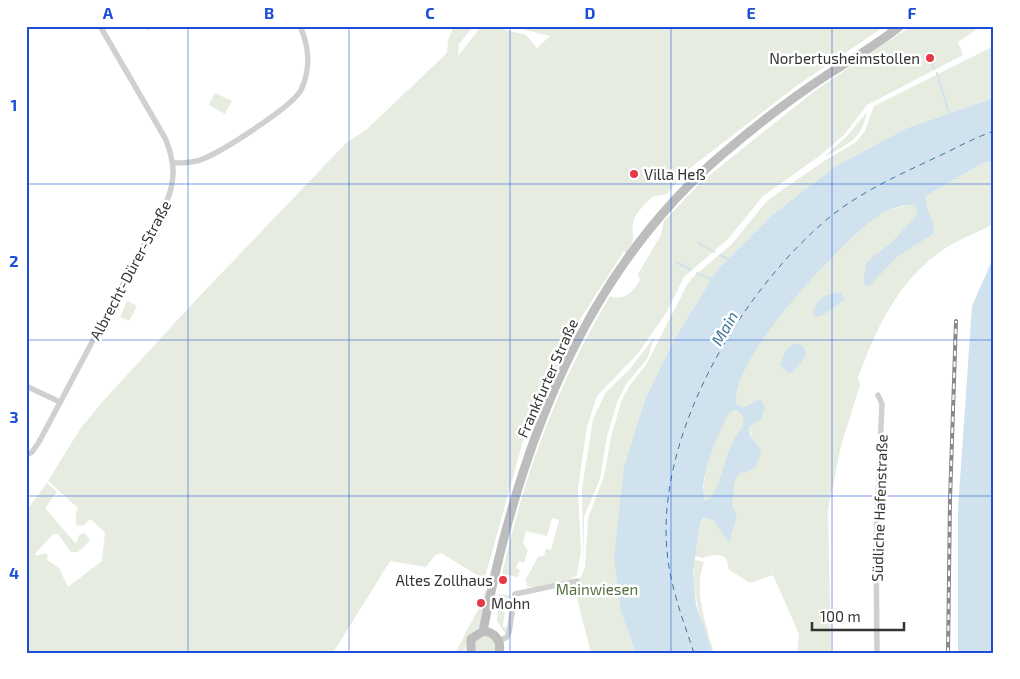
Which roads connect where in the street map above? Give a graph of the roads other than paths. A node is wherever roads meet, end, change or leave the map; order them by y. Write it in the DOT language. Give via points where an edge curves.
graph roads {
  1 [pos="100,26"];
  2 [pos="300,26"];
  3 [pos="900,26"];
  4 [pos="174,163"];
  5 [pos="26,386"];
  6 [pos="878,395"];
  7 [pos="60,402"];
  8 [pos="26,455"];
  9 [pos="577,581"];
  10 [pos="487,632"];
  11 [pos="502,639"];
  12 [pos="471,653"];
  13 [pos="499,653"];
  14 [pos="877,653"];
  1 -- 4 [label="street, Albrecht-Dürer-Straße" via="165,138"];
  2 -- 4 [label="street" via="308,59 300,92 286,106 209,156 193,162"];
  3 -- 10 [label="main road, Frankfurter Straße" via="800,93 726,151 682,191 625,260 581,332 546,408 517,490 489,606 491,615"];
  4 -- 7 [label="street, Albrecht-Dürer-Straße" via="172,188 166,203"];
  5 -- 7 [label="street"];
  6 -- 14 [label="street, Südliche Hafenstraße" via="882,404 876,543"];
  7 -- 8 [label="street, Albrecht-Dürer-Straße" via="39,442"];
  9 -- 11 [label="street" via="515,594 509,632"];
  10 -- 11 [label="main road"];
  10 -- 12 [label="main road" via="471,639"];
  11 -- 13 [label="main road"];
}
